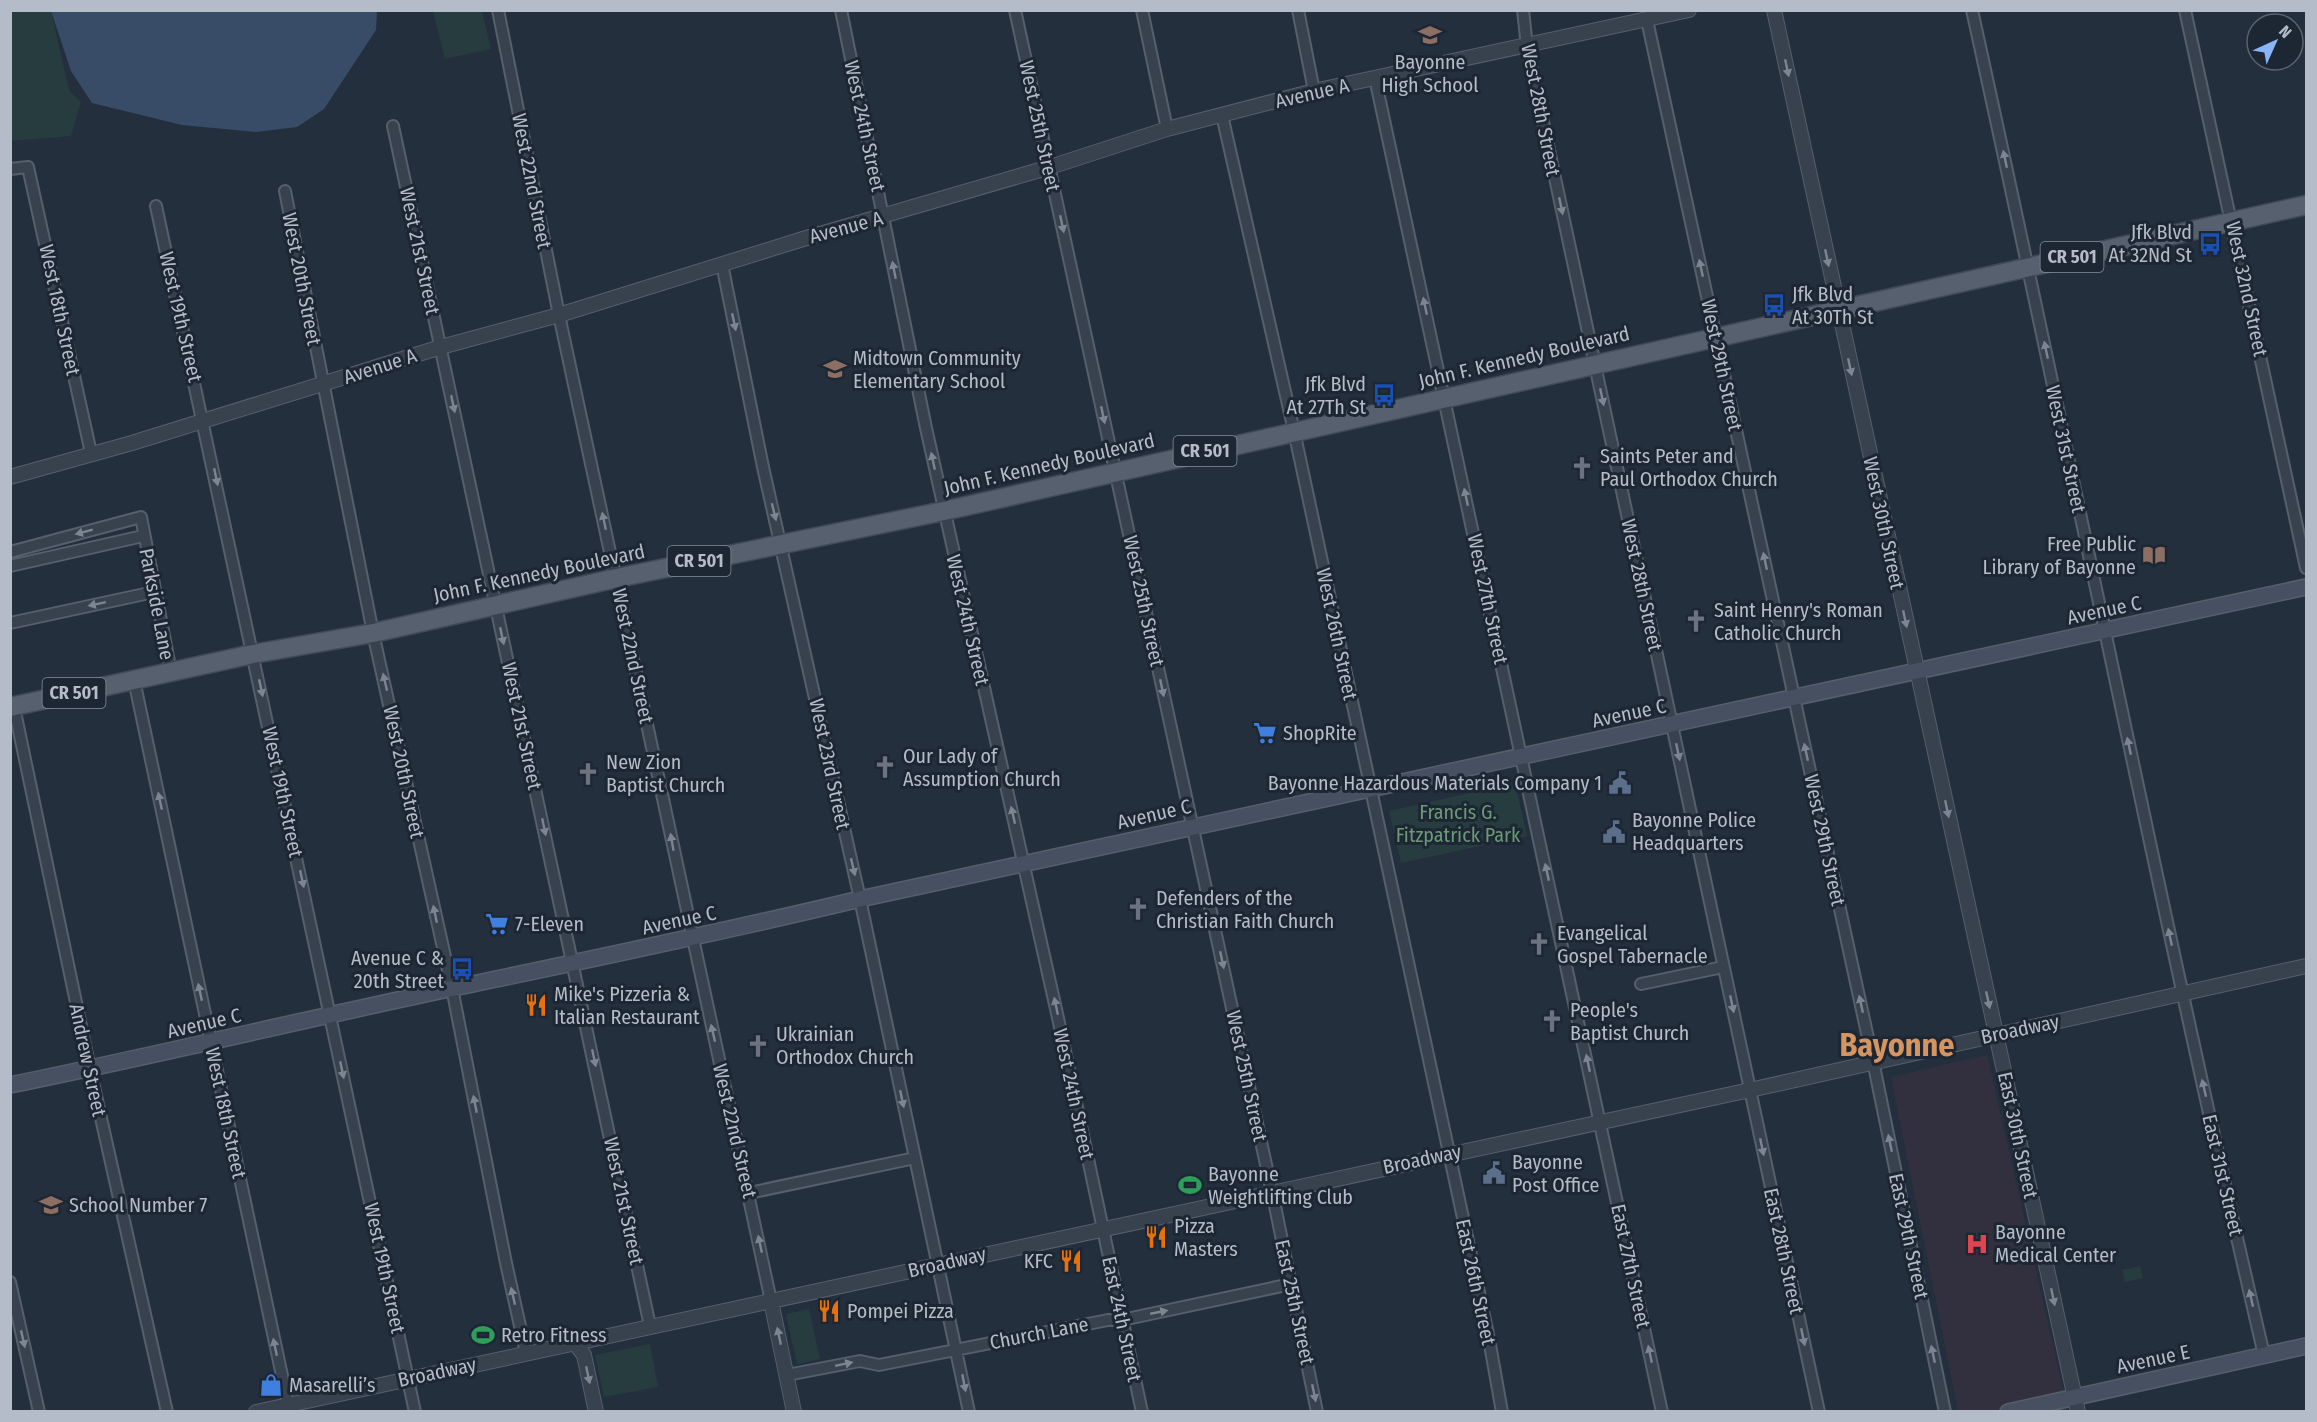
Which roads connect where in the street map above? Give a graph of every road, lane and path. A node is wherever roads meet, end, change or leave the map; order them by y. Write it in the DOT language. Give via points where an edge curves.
graph roads {
  1 [pos="498,10"];
  2 [pos="841,10"];
  3 [pos="1015,10"];
  4 [pos="1142,10"];
  5 [pos="1298,10"];
  6 [pos="1523,10"];
  7 [pos="1689,10"];
  8 [pos="1774,10"];
  9 [pos="1972,10"];
  10 [pos="2186,10"];
  11 [pos="1647,20"];
  12 [pos="1527,46"];
  13 [pos="1375,78"];
  14 [pos="1314,91"];
  15 [pos="1222,115"];
  16 [pos="393,126"];
  17 [pos="1167,129"];
  18 [pos="1050,167"];
  19 [pos="10,169"];
  20 [pos="285,191"];
  21 [pos="2307,205"];
  22 [pos="156,206"];
  23 [pos="884,217"];
  24 [pos="2232,222"];
  25 [pos="722,264"];
  26 [pos="2028,266"];
  27 [pos="1838,310"];
  28 [pos="559,315"];
  29 [pos="1716,337"];
  30 [pos="441,347"];
  31 [pos="1594,364"];
  32 [pos="322,385"];
  33 [pos="1445,398"];
  34 [pos="204,420"];
  35 [pos="1294,431"];
  36 [pos="91,453"];
  37 [pos="1116,471"];
  38 [pos="10,477"];
  39 [pos="944,511"];
  40 [pos="143,536"];
  41 [pos="782,544"];
  42 [pos="10,552"];
  43 [pos="10,566"];
  44 [pos="2307,568"];
  45 [pos="616,578"];
  46 [pos="2307,587"];
  47 [pos="154,592"];
  48 [pos="495,604"];
  49 [pos="10,623"];
  50 [pos="2104,632"];
  51 [pos="374,633"];
  52 [pos="253,654"];
  53 [pos="171,672"];
  54 [pos="1917,672"];
  55 [pos="134,680"];
  56 [pos="1793,697"];
  57 [pos="12,707"];
  58 [pos="1672,725"];
  59 [pos="1522,758"];
  60 [pos="1370,789"];
  61 [pos="1193,827"];
  62 [pos="1024,864"];
  63 [pos="860,899"];
  64 [pos="693,939"];
  65 [pos="573,962"];
  66 [pos="2307,966"];
  67 [pos="1724,967"];
  68 [pos="1641,984"];
  69 [pos="452,988"];
  70 [pos="2183,994"];
  71 [pos="331,1015"];
  72 [pos="1996,1035"];
  73 [pos="211,1043"];
  74 [pos="1873,1061"];
  75 [pos="90,1069"];
  76 [pos="10,1085"];
  77 [pos="1750,1089"];
  78 [pos="1600,1120"];
  79 [pos="1449,1154"];
  80 [pos="915,1158"];
  81 [pos="1272,1192"];
  82 [pos="749,1193"];
  83 [pos="1102,1227"];
  84 [pos="938,1264"];
  85 [pos="10,1282"];
  86 [pos="1291,1284"];
  87 [pos="771,1301"];
  88 [pos="1122,1320"];
  89 [pos="650,1326"];
  90 [pos="574,1342"];
  91 [pos="2307,1346"];
  92 [pos="957,1350"];
  93 [pos="526,1353"];
  94 [pos="2264,1355"];
  95 [pos="787,1376"];
  96 [pos="409,1379"];
  97 [pos="288,1404"];
  98 [pos="2076,1404"];
  99 [pos="39,1412"];
  100 [pos="167,1412"];
  101 [pos="255,1412"];
  102 [pos="415,1412"];
  103 [pos="596,1412"];
  104 [pos="794,1412"];
  105 [pos="969,1412"];
  106 [pos="1142,1412"];
  107 [pos="1317,1412"];
  108 [pos="1502,1412"];
  109 [pos="1662,1412"];
  110 [pos="1819,1412"];
  111 [pos="1945,1412"];
  112 [pos="2008,1412"];
  1 -- 28 [label="street, West 22nd Street"];
  2 -- 23 [label="street, West 24th Street"];
  3 -- 18 [label="street, West 25th Street"];
  4 -- 17 [label="street"];
  5 -- 14 [label="street"];
  6 -- 12 [label="street, West 28th Street"];
  7 -- 11 [label="street, Avenue A"];
  8 -- 27 [label="street, West 30th Street, one-way"];
  26 -- 9 [label="street, West 31st Street, one-way"];
  10 -- 24 [label="street, West 32nd Street"];
  11 -- 12 [label="street, Avenue A"];
  29 -- 11 [label="street, West 29th Street, one-way"];
  12 -- 13 [label="street, Avenue A"];
  12 -- 31 [label="street, West 28th Street, one-way"];
  13 -- 14 [label="street, Avenue A"];
  33 -- 13 [label="street, West 27th Street, one-way"];
  14 -- 15 [label="street, Avenue A"];
  15 -- 17 [label="street, Avenue A"];
  15 -- 35 [label="street, West 26th Street"];
  16 -- 30 [label="street, West 21st Street"];
  17 -- 18 [label="street, Avenue A"];
  18 -- 23 [label="street, Avenue A"];
  18 -- 37 [label="street, West 25th Street, one-way"];
  19 -- 36 [label="street, West 18th Street" via="28,167"];
  20 -- 32 [label="street, West 20th Street"];
  21 -- 24 [label="main road, John F. Kennedy Boulevard / CR 501"];
  22 -- 34 [label="street, West 19th Street"];
  23 -- 25 [label="street, Avenue A"];
  39 -- 23 [label="street, West 24th Street, one-way"];
  24 -- 26 [label="main road, John F. Kennedy Boulevard / CR 501"];
  24 -- 44 [label="street, West 32nd Street"];
  25 -- 28 [label="street, Avenue A"];
  25 -- 41 [label="street, West 23rd Street, one-way"];
  26 -- 27 [label="main road, John F. Kennedy Boulevard / CR 501"];
  50 -- 26 [label="street, West 31st Street, one-way"];
  27 -- 29 [label="main road, John F. Kennedy Boulevard / CR 501"];
  27 -- 54 [label="street, West 30th Street, one-way"];
  28 -- 30 [label="street, Avenue A"];
  45 -- 28 [label="street, West 22nd Street, one-way"];
  29 -- 31 [label="main road, John F. Kennedy Boulevard / CR 501"];
  56 -- 29 [label="street, West 29th Street, one-way"];
  30 -- 32 [label="street, Avenue A"];
  30 -- 48 [label="street, West 21st Street, one-way"];
  31 -- 33 [label="main road, John F. Kennedy Boulevard / CR 501"];
  31 -- 58 [label="street, West 28th Street, one-way"];
  32 -- 34 [label="street, Avenue A"];
  32 -- 51 [label="street, West 20th Street"];
  33 -- 35 [label="main road, John F. Kennedy Boulevard / CR 501"];
  59 -- 33 [label="street, West 27th Street, one-way"];
  34 -- 36 [label="street, Avenue A"];
  34 -- 52 [label="street, West 19th Street, one-way"];
  35 -- 37 [label="main road, John F. Kennedy Boulevard / CR 501"];
  35 -- 60 [label="street, West 26th Street"];
  36 -- 38 [label="street, Avenue A"];
  37 -- 39 [label="main road, John F. Kennedy Boulevard / CR 501"];
  37 -- 61 [label="street, West 25th Street, one-way"];
  39 -- 41 [label="main road, John F. Kennedy Boulevard / CR 501"];
  62 -- 39 [label="street, West 24th Street, one-way"];
  40 -- 42 [label="street, Parkside Lane, one-way" via="141,517"];
  40 -- 43 [label="street, Parkside Lane"];
  40 -- 47 [label="street, Parkside Lane"];
  41 -- 45 [label="main road, John F. Kennedy Boulevard / CR 501"];
  41 -- 63 [label="street, West 23rd Street, one-way"];
  45 -- 48 [label="main road, John F. Kennedy Boulevard / CR 501"];
  64 -- 45 [label="street, West 22nd Street, one-way"];
  46 -- 50 [label="main road, Avenue C"];
  47 -- 49 [label="street, one-way"];
  47 -- 53 [label="street, Parkside Lane"];
  48 -- 51 [label="main road, John F. Kennedy Boulevard / CR 501"];
  48 -- 65 [label="street, West 21st Street, one-way"];
  50 -- 54 [label="main road, Avenue C"];
  70 -- 50 [label="street, West 31st Street, one-way"];
  51 -- 52 [label="main road, John F. Kennedy Boulevard / CR 501"];
  69 -- 51 [label="street, West 20th Street, one-way"];
  52 -- 53 [label="main road, John F. Kennedy Boulevard / CR 501"];
  52 -- 71 [label="street, West 19th Street, one-way"];
  53 -- 55 [label="main road, John F. Kennedy Boulevard / CR 501"];
  54 -- 56 [label="main road, Avenue C"];
  54 -- 72 [label="street, West 30th Street, one-way"];
  55 -- 57 [label="main road, John F. Kennedy Boulevard / CR 501"];
  73 -- 55 [label="street, West 18th Street, one-way"];
  56 -- 58 [label="main road, Avenue C"];
  74 -- 56 [label="street, West 29th Street, one-way"];
  57 -- 75 [label="street, Andrew Street"];
  58 -- 59 [label="main road, Avenue C"];
  58 -- 67 [label="street, West 28th Street, one-way"];
  59 -- 60 [label="main road, Avenue C"];
  78 -- 59 [label="street, West 27th Street, one-way"];
  60 -- 61 [label="main road, Avenue C"];
  60 -- 79 [label="street, West 26th Street"];
  61 -- 62 [label="main road, Avenue C"];
  61 -- 81 [label="street, West 25th Street, one-way"];
  62 -- 63 [label="main road, Avenue C"];
  83 -- 62 [label="street, West 24th Street, one-way"];
  63 -- 64 [label="main road, Avenue C"];
  63 -- 80 [label="street, West 23rd Street, one-way"];
  64 -- 65 [label="main road, Avenue C"];
  82 -- 64 [label="street, West 22nd Street, one-way"];
  65 -- 69 [label="main road, Avenue C"];
  65 -- 89 [label="street, West 21st Street, one-way"];
  66 -- 70 [label="street, Broadway"];
  67 -- 68 [label="street"];
  67 -- 77 [label="street, West 28th Street, one-way"];
  69 -- 71 [label="main road, Avenue C"];
  93 -- 69 [label="street, West 20th Street, one-way"];
  70 -- 72 [label="street, Broadway"];
  94 -- 70 [label="street, East 31st Street, one-way"];
  71 -- 73 [label="main road, Avenue C"];
  71 -- 96 [label="street, West 19th Street, one-way"];
  72 -- 74 [label="street, Broadway"];
  72 -- 98 [label="street, East 30th Street, one-way"];
  73 -- 75 [label="main road, Avenue C"];
  97 -- 73 [label="street, West 18th Street, one-way"];
  74 -- 77 [label="street, Broadway"];
  111 -- 74 [label="street, East 29th Street, one-way"];
  75 -- 76 [label="main road, Avenue C"];
  75 -- 100 [label="street, Andrew Street"];
  77 -- 78 [label="street, Broadway"];
  77 -- 110 [label="street, East 28th Street, one-way"];
  78 -- 79 [label="street, Broadway"];
  109 -- 78 [label="street, East 27th Street, one-way"];
  79 -- 81 [label="street, Broadway"];
  79 -- 108 [label="street, East 26th Street"];
  80 -- 82 [label="street"];
  80 -- 84 [label="street, West 23rd Street"];
  81 -- 83 [label="street, Broadway"];
  81 -- 86 [label="street, East 25th Street"];
  87 -- 82 [label="street, West 22nd Street, one-way"];
  83 -- 84 [label="street, Broadway"];
  83 -- 88 [label="street, East 24th Street"];
  84 -- 87 [label="street, Broadway"];
  84 -- 92 [label="street, West 23rd Street"];
  85 -- 99 [label="street, one-way"];
  88 -- 86 [label="street, Church Lane, one-way"];
  86 -- 107 [label="street, East 25th Street, one-way"];
  87 -- 89 [label="street, Broadway"];
  95 -- 87 [label="street, one-way"];
  88 -- 92 [label="street, Church Lane"];
  88 -- 106 [label="street, East 24th Street"];
  89 -- 90 [label="street, Broadway"];
  90 -- 93 [label="street, Broadway"];
  90 -- 103 [label="street, one-way" via="584,1355"];
  91 -- 94 [label="main road, Avenue E"];
  95 -- 92 [label="street, Church Lane, one-way" via="860,1361 879,1365"];
  92 -- 105 [label="street, West 23rd Street, one-way"];
  93 -- 96 [label="street, Broadway"];
  94 -- 98 [label="main road, Avenue E"];
  95 -- 104 [label="street"];
  96 -- 97 [label="street, Broadway"];
  96 -- 102 [label="street, West 19th Street"];
  97 -- 101 [label="street, Broadway"];
  98 -- 112 [label="main road, Avenue E"];
}
